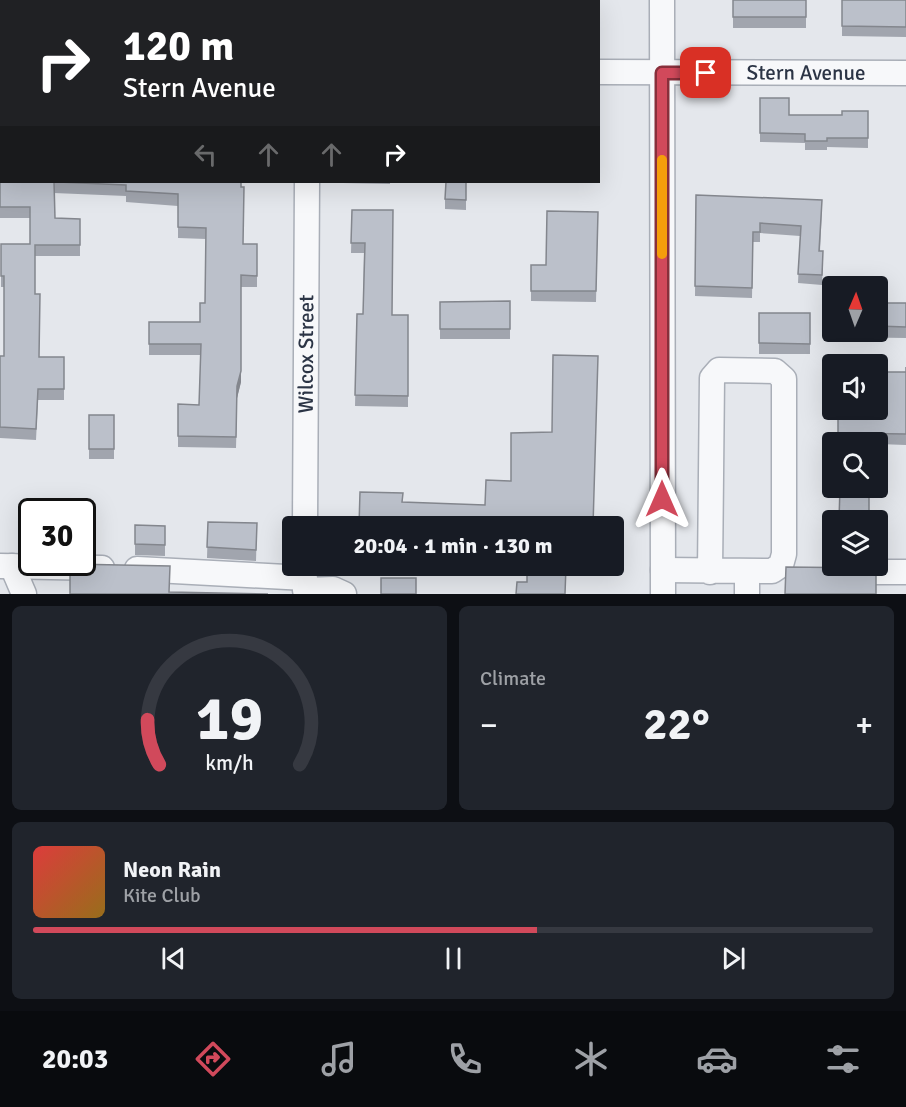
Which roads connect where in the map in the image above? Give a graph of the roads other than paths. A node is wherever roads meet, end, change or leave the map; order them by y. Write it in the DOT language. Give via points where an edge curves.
graph roads {
  1 [pos="662,0"];
  2 [pos="600,72"];
  3 [pos="662,73"];
  4 [pos="906,73"];
  5 [pos="307,183"];
  6 [pos="305,516"];
  7 [pos="6,566"];
  8 [pos="663,570"];
  9 [pos="772,571"];
  10 [pos="710,572"];
  11 [pos="906,572"];
  12 [pos="305,582"];
  13 [pos="747,583"];
  14 [pos="24,594"];
  15 [pos="344,594"];
  16 [pos="663,594"];
  1 -- 3 [label="street"];
  2 -- 3 [label="street, Stern Avenue"];
  3 -- 4 [label="street, Stern Avenue"];
  3 -- 8 [label="street"];
  5 -- 6 [label="street, Wilcox Street"];
  7 -- 12 [label="street" via="172,570"];
  7 -- 14 [label="street"];
  8 -- 10 [label="street"];
  8 -- 16 [label="street"];
  9 -- 10 [label="street" via="781,565 784,554 784,379 775,371 719,370 712,378"];
  9 -- 11 [label="street"];
  9 -- 13 [label="street"];
  10 -- 13 [label="street"];
  12 -- 15 [label="street"];
}
